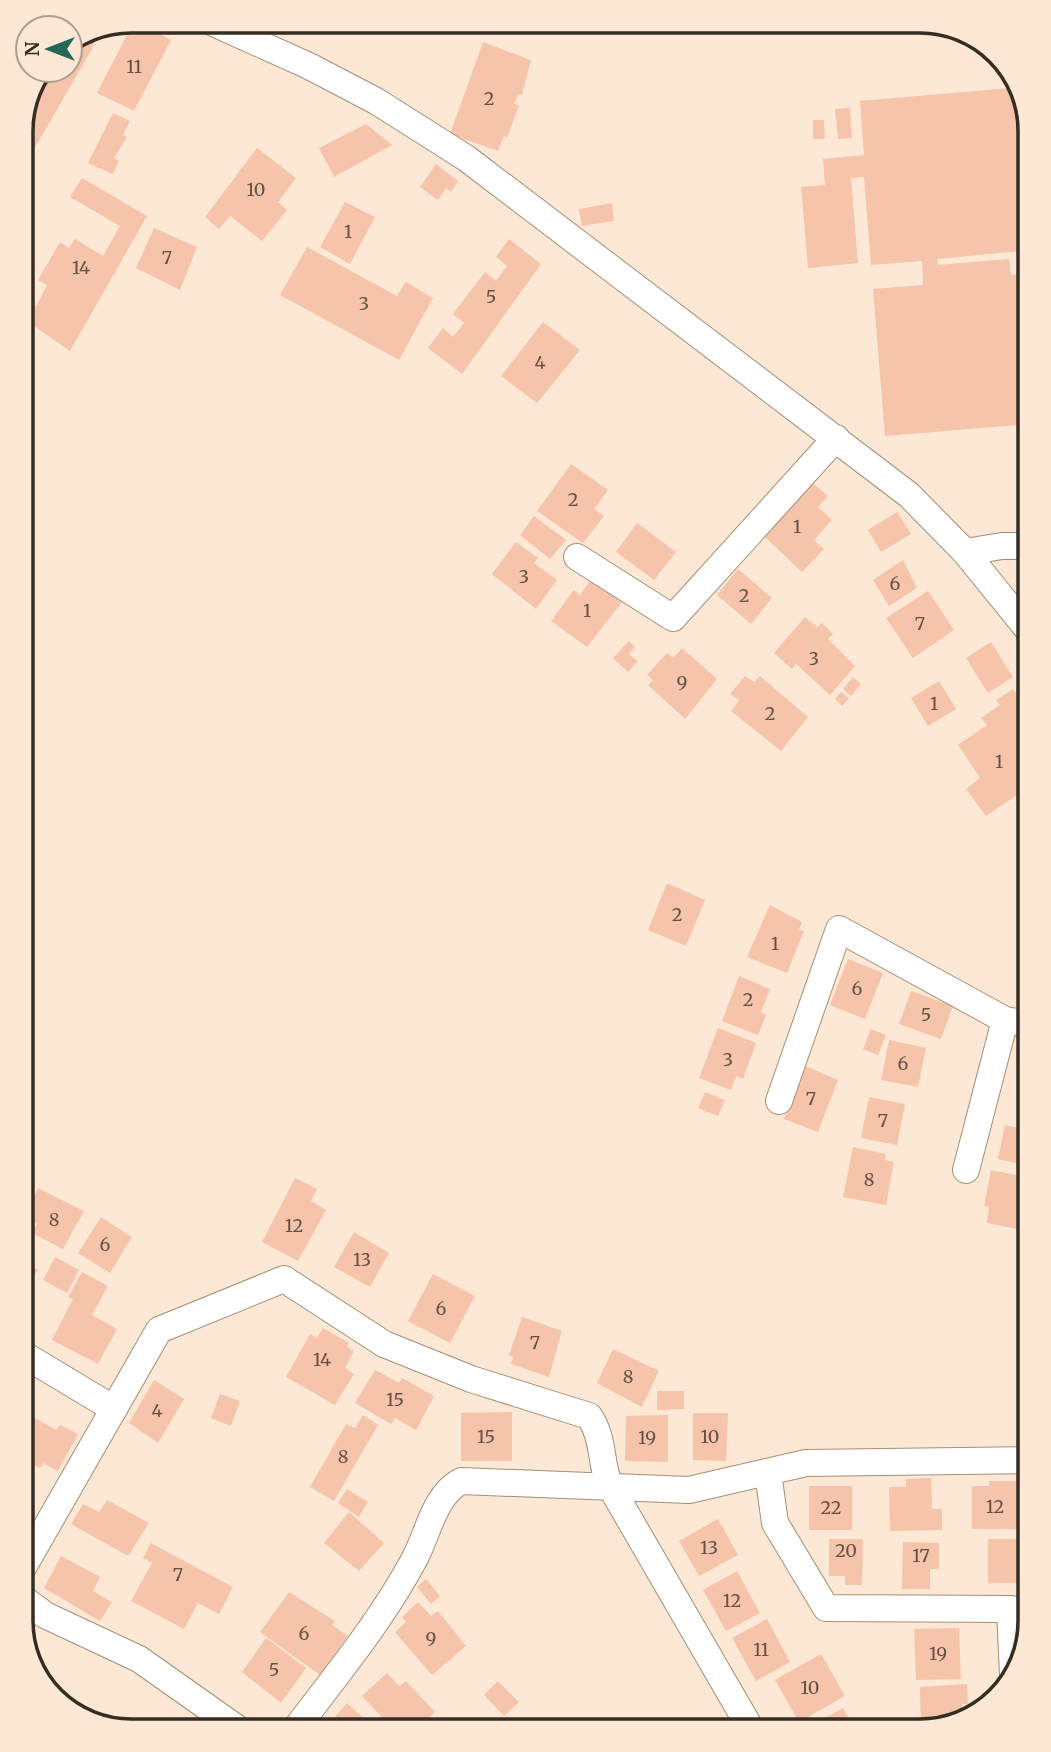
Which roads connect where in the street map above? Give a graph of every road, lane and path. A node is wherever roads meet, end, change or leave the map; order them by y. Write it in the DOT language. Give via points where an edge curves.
graph roads {
  1 [pos="236,33"];
  2 [pos="836,438"];
  3 [pos="1018,546"];
  4 [pos="965,552"];
  5 [pos="577,557"];
  6 [pos="1018,617"];
  7 [pos="1018,1022"];
  8 [pos="779,1101"];
  9 [pos="966,1170"];
  10 [pos="33,1360"];
  11 [pos="114,1409"];
  12 [pos="1018,1461"];
  13 [pos="768,1473"];
  14 [pos="609,1485"];
  15 [pos="33,1550"];
  16 [pos="33,1606"];
  17 [pos="1018,1611"];
  18 [pos="224,1719"];
  19 [pos="303,1719"];
  20 [pos="745,1719"];
  1 -- 2 [label="street" via="365,95 466,158"];
  2 -- 4 [label="street" via="909,495"];
  2 -- 5 [label="street" via="673,618"];
  3 -- 4 [label="street"];
  4 -- 6 [label="street"];
  7 -- 8 [label="street" via="839,929"];
  7 -- 9 [label="street"];
  10 -- 11 [label="street"];
  11 -- 14 [label="street" via="159,1330 284,1279 384,1344 471,1379 589,1416 599,1430"];
  11 -- 15 [label="street"];
  12 -- 13 [label="street" via="806,1463"];
  13 -- 14 [label="street" via="689,1490"];
  13 -- 17 [label="street" via="775,1523 826,1608"];
  14 -- 19 [label="street" via="461,1481 448,1488 393,1600"];
  14 -- 20 [label="street"];
  16 -- 18 [label="street" via="139,1659"];
}
